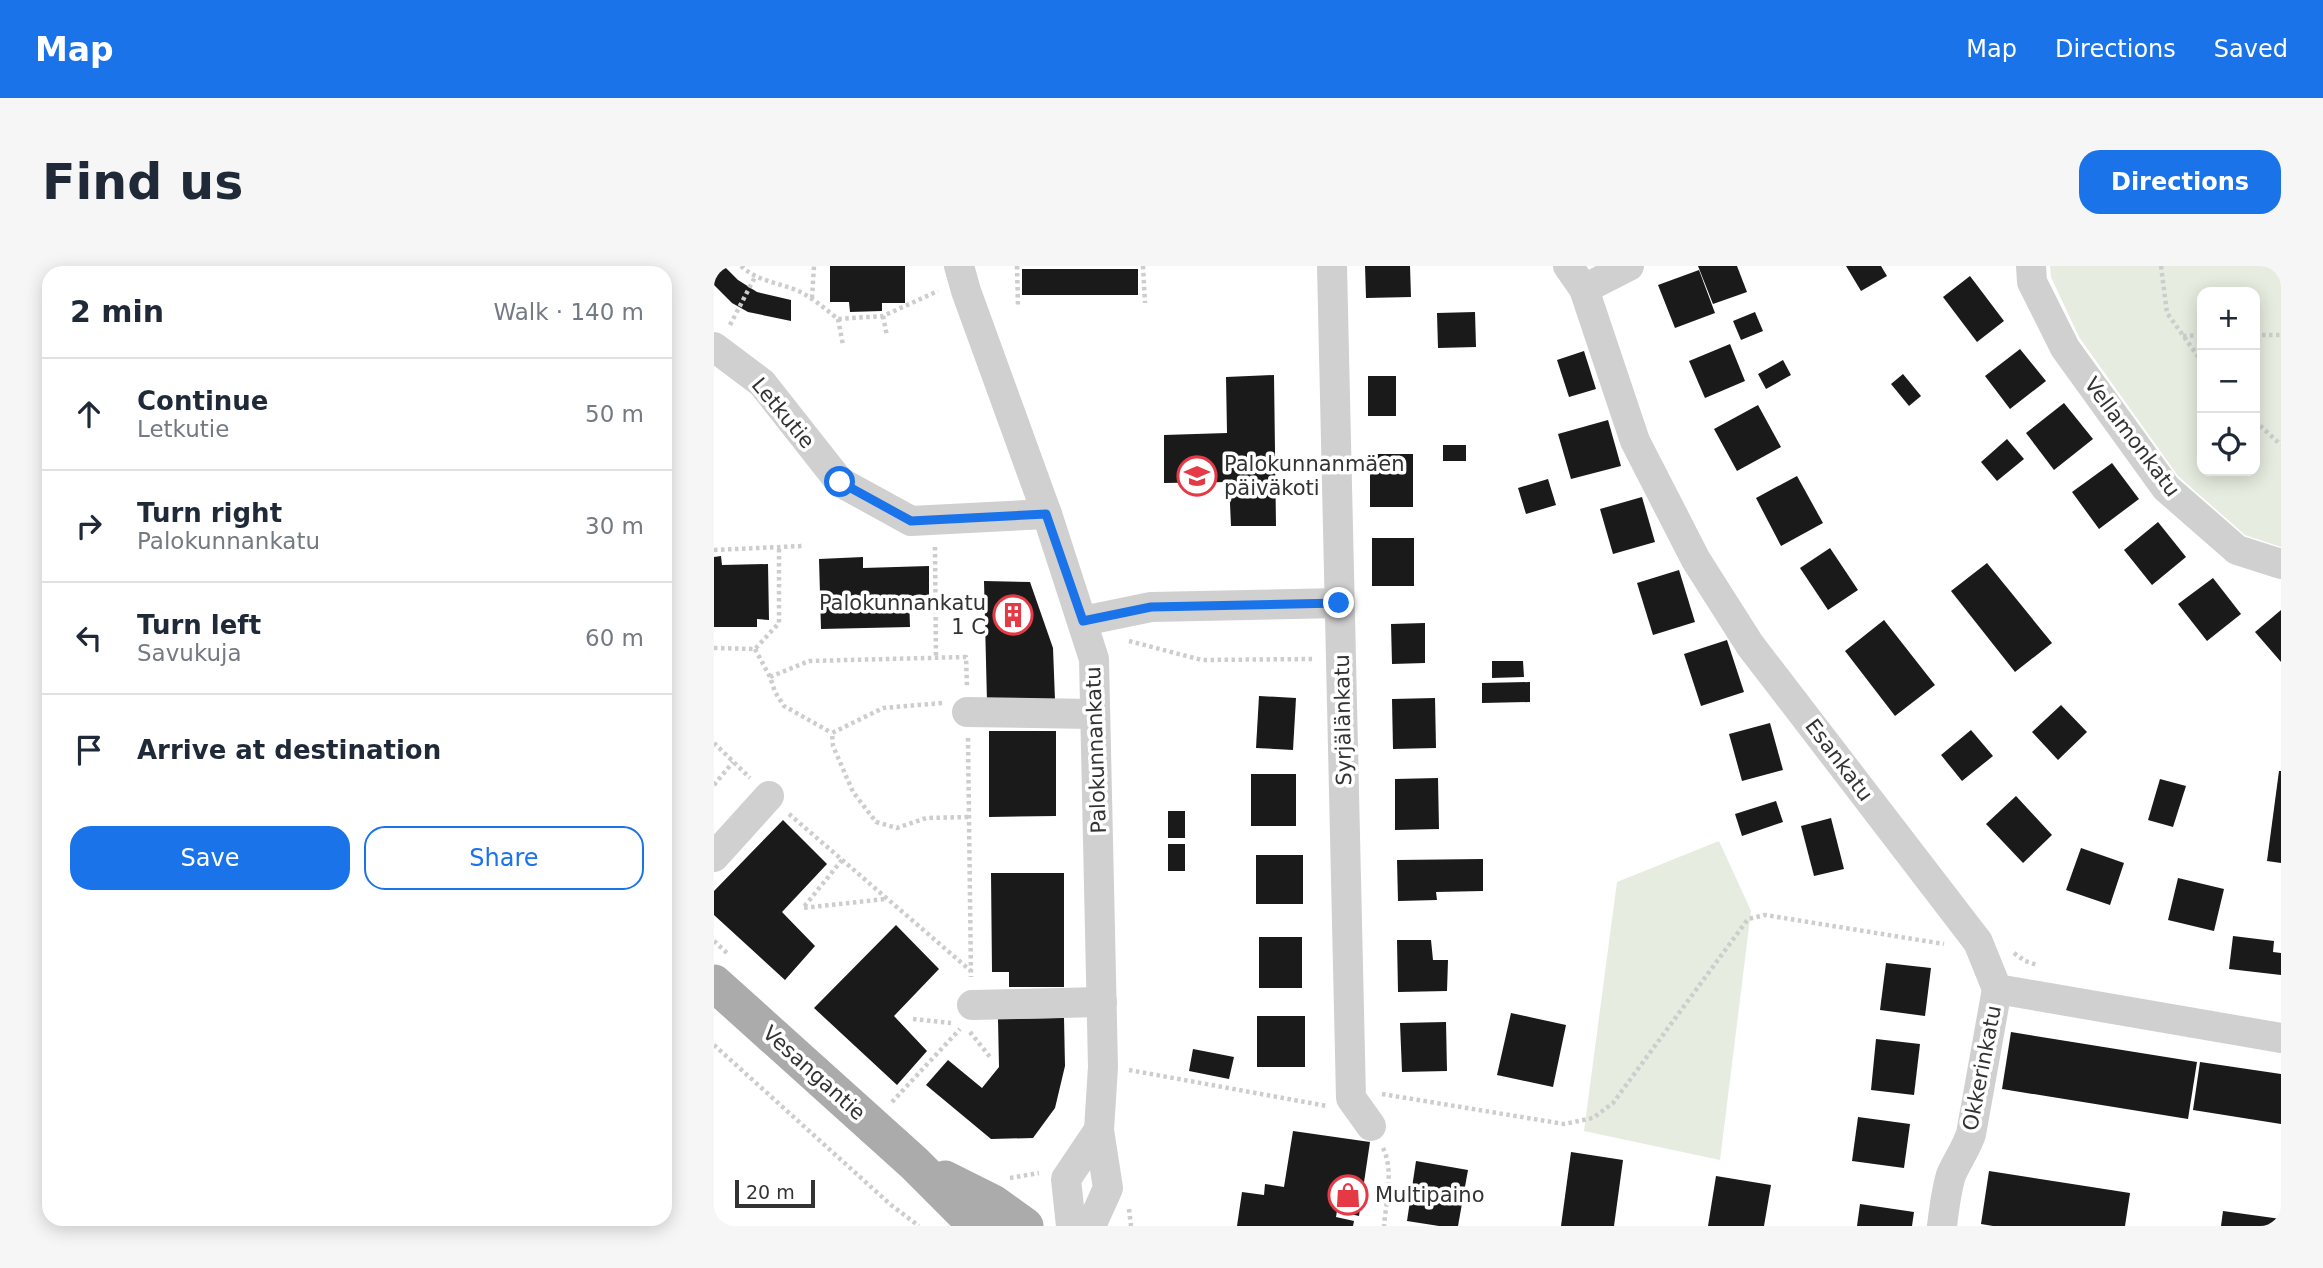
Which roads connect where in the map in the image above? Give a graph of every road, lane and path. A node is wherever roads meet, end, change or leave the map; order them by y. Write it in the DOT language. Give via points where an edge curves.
graph roads {
  1 [pos="741,266"];
  2 [pos="814,266"];
  3 [pos="1017,266"];
  4 [pos="1143,266"];
  5 [pos="1332,266"];
  6 [pos="1629,266"];
  7 [pos="2031,266"];
  8 [pos="2161,266"];
  9 [pos="755,276"];
  10 [pos="954,276"];
  11 [pos="1576,278"];
  12 [pos="812,298"];
  13 [pos="1145,303"];
  14 [pos="1018,307"];
  15 [pos="883,316"];
  16 [pos="838,319"];
  17 [pos="2197,335"];
  18 [pos="2260,335"];
  19 [pos="2281,335"];
  20 [pos="887,336"];
  21 [pos="2182,336"];
  22 [pos="720,339"];
  23 [pos="842,345"];
  24 [pos="2197,356"];
  25 [pos="2260,426"];
  26 [pos="2281,445"];
  27 [pos="1046,514"];
  28 [pos="935,536"];
  29 [pos="802,546"];
  30 [pos="779,547"];
  31 [pos="714,550"];
  32 [pos="2281,564"];
  33 [pos="1339,603"];
  34 [pos="1083,621"];
  35 [pos="1118,638"];
  36 [pos="714,648"];
  37 [pos="755,649"];
  38 [pos="936,658"];
  39 [pos="1341,659"];
  40 [pos="770,677"];
  41 [pos="967,707"];
  42 [pos="1095,714"];
  43 [pos="832,733"];
  44 [pos="714,743"];
  45 [pos="733,762"];
  46 [pos="714,785"];
  47 [pos="769,796"];
  48 [pos="969,817"];
  49 [pos="714,857"];
  50 [pos="842,860"];
  51 [pos="886,899"];
  52 [pos="714,941"];
  53 [pos="1978,942"];
  54 [pos="724,971"];
  55 [pos="971,972"];
  56 [pos="1997,989"];
  57 [pos="1101,1002"];
  58 [pos="968,1015"];
  59 [pos="913,1019"];
  60 [pos="2281,1038"];
  61 [pos="714,1045"];
  62 [pos="990,1057"];
  63 [pos="1123,1069"];
  64 [pos="882,1093"];
  65 [pos="1351,1098"];
  66 [pos="892,1102"];
  67 [pos="901,1111"];
  68 [pos="1371,1126"];
  69 [pos="1099,1130"];
  70 [pos="914,1163"];
  71 [pos="1000,1179"];
  72 [pos="1066,1179"];
  73 [pos="1108,1188"];
  74 [pos="919,1226"];
  75 [pos="976,1226"];
  76 [pos="1025,1226"];
  77 [pos="1071,1226"];
  78 [pos="1091,1226"];
  79 [pos="1131,1226"];
  80 [pos="1384,1226"];
  81 [pos="1942,1226"];
  1 -- 9 [label="path"];
  2 -- 12 [label="path"];
  3 -- 14 [label="path"];
  4 -- 13 [label="path"];
  5 -- 33 [label="street, Syrjälänkatu"];
  6 -- 11 [label="street"];
  7 -- 32 [label="street, Vellamonkatu" via="2032,282 2065,348 2166,488 2237,550"];
  8 -- 21 [label="path" via="2167,313"];
  9 -- 12 [label="path"];
  9 -- 22 [label="path"];
  10 -- 15 [label="path"];
  10 -- 27 [label="street, Palokunnankatu" via="970,303"];
  11 -- 53 [label="street, Esankatu" via="1635,441 1696,560 1751,645"];
  12 -- 16 [label="path"];
  15 -- 16 [label="path"];
  15 -- 20 [label="path"];
  16 -- 23 [label="path"];
  17 -- 21 [label="path"];
  18 -- 19 [label="path"];
  21 -- 24 [label="path"];
  22 -- 27 [label="street, Letkutie" via="762,383 840,482 911,521"];
  25 -- 26 [label="path"];
  27 -- 34 [label="street, Palokunnankatu"];
  28 -- 38 [label="path"];
  29 -- 30 [label="path"];
  30 -- 31 [label="path"];
  30 -- 37 [label="path" via="779,623"];
  33 -- 34 [label="street" via="1151,607"];
  33 -- 39 [label="street, Syrjälänkatu"];
  34 -- 42 [label="street, Palokunnankatu" via="1094,659"];
  35 -- 39 [label="path" via="1202,660"];
  36 -- 37 [label="path"];
  37 -- 40 [label="path"];
  38 -- 40 [label="path" via="809,661"];
  38 -- 41 [label="path" via="966,657"];
  39 -- 65 [label="street, Syrjälänkatu"];
  40 -- 43 [label="path" via="785,706"];
  41 -- 42 [label="street"];
  41 -- 43 [label="path" via="883,708"];
  41 -- 48 [label="path"];
  42 -- 57 [label="street, Palokunnankatu"];
  43 -- 48 [label="path" via="853,792 876,821 897,828 926,818"];
  44 -- 45 [label="path"];
  45 -- 46 [label="path"];
  45 -- 47 [label="path"];
  47 -- 49 [label="street"];
  47 -- 50 [label="path"];
  48 -- 55 [label="path"];
  50 -- 51 [label="path"];
  50 -- 51 [label="path" via="803,908"];
  51 -- 55 [label="path"];
  52 -- 54 [label="path"];
  53 -- 56 [label="street, Esankatu"];
  53 -- 65 [label="path" via="1960,946 1765,915 1748,919 1613,1103 1593,1118 1564,1124 1364,1091"];
  54 -- 70 [label="main road, Vesangantie"];
  55 -- 58 [label="path"];
  56 -- 60 [label="street"];
  56 -- 81 [label="street, Okkerinkatu" via="1970,1134 1947,1191"];
  57 -- 58 [label="street"];
  57 -- 69 [label="street, Palokunnankatu"];
  58 -- 59 [label="path"];
  58 -- 62 [label="path"];
  58 -- 66 [label="path"];
  61 -- 74 [label="path"];
  63 -- 65 [label="path" via="1329,1106"];
  64 -- 66 [label="path"];
  65 -- 68 [label="street"];
  66 -- 67 [label="path"];
  68 -- 80 [label="path" via="1386,1155"];
  69 -- 72 [label="street"];
  69 -- 73 [label="street, Palokunnankatu"];
  70 -- 75 [label="main road"];
  70 -- 76 [label="main road" via="993,1203"];
  71 -- 72 [label="path" via="1039,1173"];
  72 -- 77 [label="street"];
  73 -- 78 [label="street"];
  73 -- 79 [label="path" via="1127,1193"];
}
